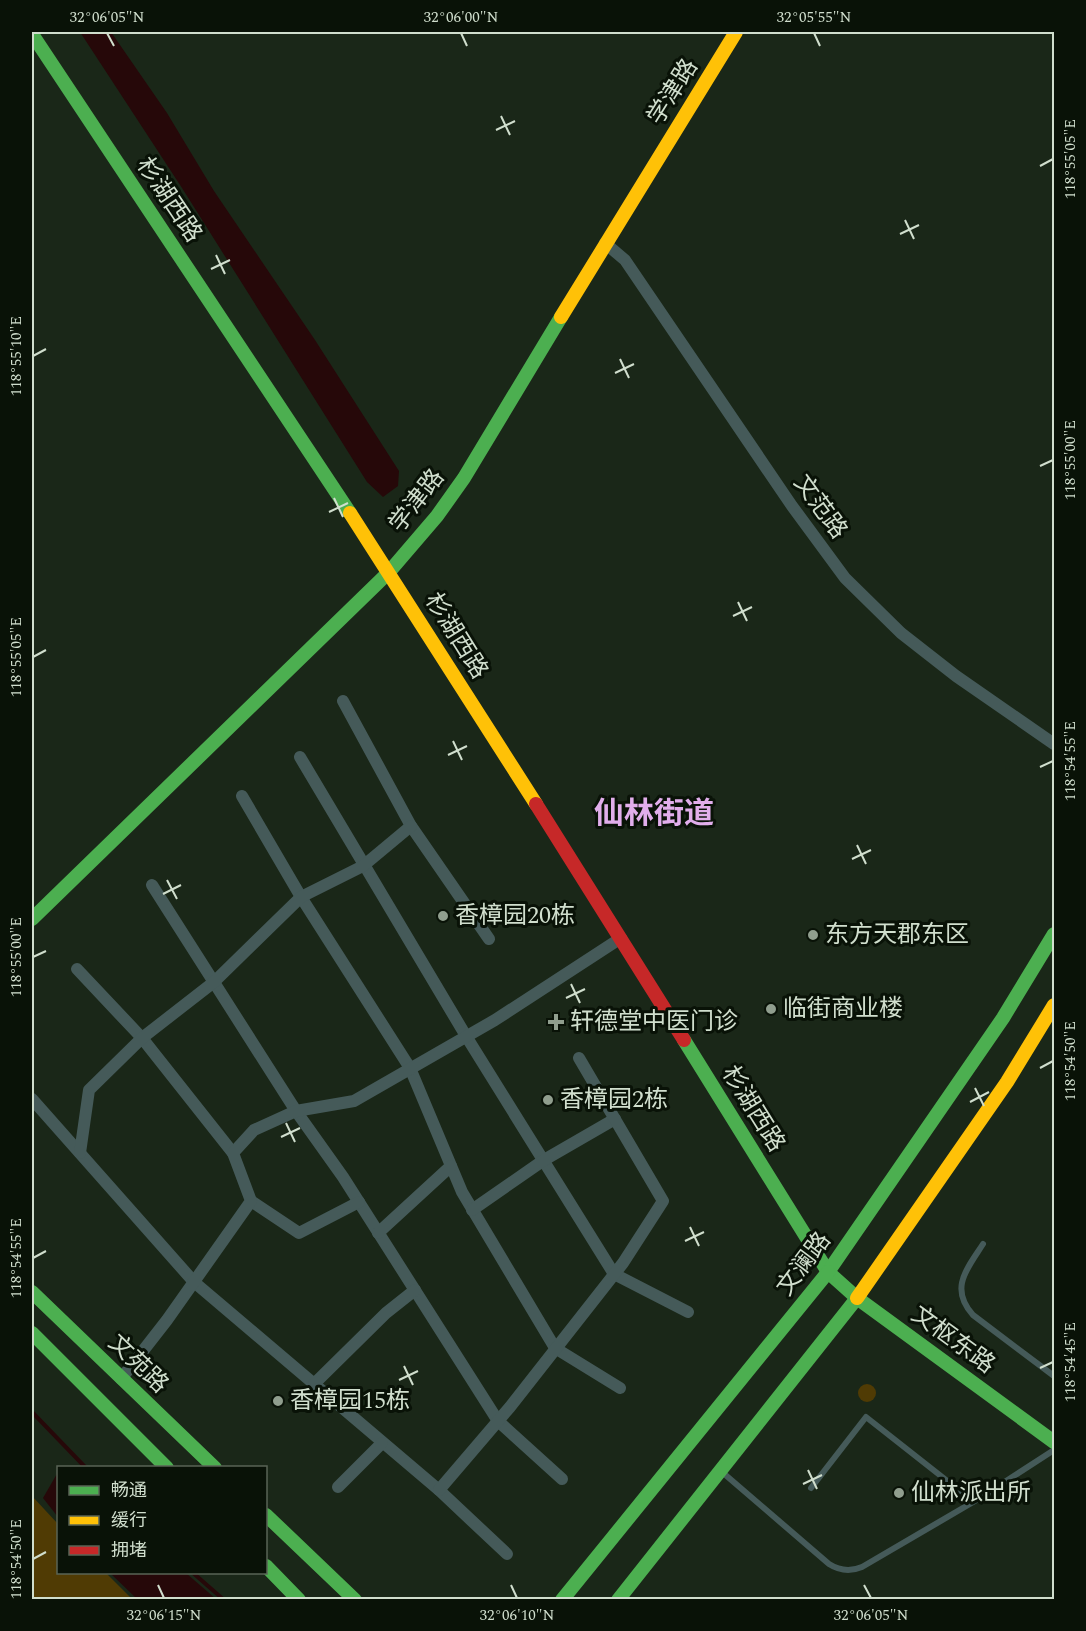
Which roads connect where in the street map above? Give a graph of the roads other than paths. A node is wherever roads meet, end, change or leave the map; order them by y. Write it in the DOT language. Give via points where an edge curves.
graph roads {
  1 [pos="736,32"];
  2 [pos="32,34"];
  3 [pos="605,243"];
  4 [pos="389,572"];
  5 [pos="343,702"];
  6 [pos="1054,744"];
  7 [pos="300,757"];
  8 [pos="242,796"];
  9 [pos="411,826"];
  10 [pos="363,866"];
  11 [pos="152,885"];
  12 [pos="301,897"];
  13 [pos="32,919"];
  14 [pos="1054,934"];
  15 [pos="621,938"];
  16 [pos="489,939"];
  17 [pos="77,969"];
  18 [pos="214,982"];
  19 [pos="1054,1005"];
  20 [pos="466,1036"];
  21 [pos="142,1038"];
  22 [pos="579,1058"];
  23 [pos="410,1068"];
  24 [pos="32,1099"];
  25 [pos="296,1111"];
  26 [pos="615,1119"];
  27 [pos="80,1153"];
  28 [pos="233,1153"];
  29 [pos="544,1161"];
  30 [pos="451,1166"];
  31 [pos="251,1201"];
  32 [pos="359,1202"];
  33 [pos="472,1210"];
  34 [pos="378,1233"];
  35 [pos="983,1244"];
  36 [pos="828,1272"];
  37 [pos="614,1274"];
  38 [pos="194,1282"];
  39 [pos="415,1290"];
  40 [pos="32,1292"];
  41 [pos="857,1298"];
  42 [pos="688,1312"];
  43 [pos="32,1333"];
  44 [pos="555,1348"];
  45 [pos="1054,1376"];
  46 [pos="121,1379"];
  47 [pos="314,1384"];
  48 [pos="620,1388"];
  49 [pos="498,1421"];
  50 [pos="1054,1442"];
  51 [pos="382,1443"];
  52 [pos="1054,1450"];
  53 [pos="165,1466"];
  54 [pos="214,1466"];
  55 [pos="720,1471"];
  56 [pos="562,1479"];
  57 [pos="338,1487"];
  58 [pos="811,1488"];
  59 [pos="439,1490"];
  60 [pos="980,1498"];
  61 [pos="267,1516"];
  62 [pos="507,1554"];
  63 [pos="267,1567"];
  64 [pos="299,1599"];
  65 [pos="355,1599"];
  66 [pos="562,1599"];
  67 [pos="618,1599"];
  1 -- 3 [label="street, 学津路"];
  2 -- 4 [label="street, 杉湖西路"];
  3 -- 4 [label="street, 学津路" via="464,478"];
  3 -- 6 [label="street, 文范路" via="625,260 845,578 901,633"];
  4 -- 13 [label="street, 学津路"];
  4 -- 15 [label="street, 杉湖西路"];
  5 -- 9 [label="street"];
  7 -- 10 [label="street"];
  8 -- 12 [label="street"];
  9 -- 10 [label="street"];
  9 -- 16 [label="street"];
  10 -- 12 [label="street"];
  10 -- 20 [label="street"];
  11 -- 18 [label="street"];
  12 -- 18 [label="street"];
  12 -- 23 [label="street"];
  14 -- 36 [label="street, 文澜路" via="1003,1018"];
  15 -- 20 [label="street"];
  15 -- 36 [label="street, 杉湖西路"];
  17 -- 21 [label="street"];
  18 -- 21 [label="street"];
  18 -- 25 [label="street"];
  19 -- 41 [label="street" via="1007,1082"];
  20 -- 23 [label="street"];
  20 -- 29 [label="street"];
  21 -- 27 [label="street" via="89,1090"];
  21 -- 28 [label="street"];
  22 -- 26 [label="street"];
  23 -- 25 [label="street" via="354,1101"];
  23 -- 30 [label="street"];
  24 -- 27 [label="street"];
  25 -- 28 [label="street" via="254,1130"];
  25 -- 32 [label="street"];
  26 -- 29 [label="street"];
  26 -- 37 [label="street" via="663,1201"];
  27 -- 38 [label="street"];
  28 -- 31 [label="street"];
  29 -- 33 [label="street"];
  29 -- 37 [label="street"];
  30 -- 33 [label="street"];
  30 -- 34 [label="street"];
  31 -- 32 [label="street" via="299,1233"];
  31 -- 38 [label="street"];
  32 -- 34 [label="street"];
  33 -- 44 [label="street"];
  34 -- 39 [label="street"];
  35 -- 45 [label="lane" via="963,1274 964,1303 973,1315"];
  36 -- 41 [label="street, 文枢东路"];
  36 -- 66 [label="street, 文澜路"];
  37 -- 42 [label="street"];
  37 -- 44 [label="street"];
  38 -- 46 [label="street"];
  38 -- 47 [label="street"];
  39 -- 47 [label="street"];
  39 -- 49 [label="street"];
  40 -- 46 [label="street, 文苑路"];
  41 -- 50 [label="street, 文枢东路"];
  41 -- 55 [label="street"];
  43 -- 53 [label="street"];
  44 -- 48 [label="street"];
  44 -- 49 [label="street"];
  46 -- 54 [label="street, 文苑路"];
  47 -- 51 [label="street"];
  49 -- 56 [label="street"];
  49 -- 59 [label="street"];
  51 -- 57 [label="street"];
  51 -- 59 [label="street"];
  52 -- 60 [label="lane"];
  55 -- 60 [label="lane" via="829,1564 844,1570 862,1567"];
  55 -- 67 [label="street"];
  58 -- 60 [label="lane" via="866,1416 960,1491"];
  59 -- 62 [label="street"];
  61 -- 65 [label="street"];
  63 -- 64 [label="street"];
}
